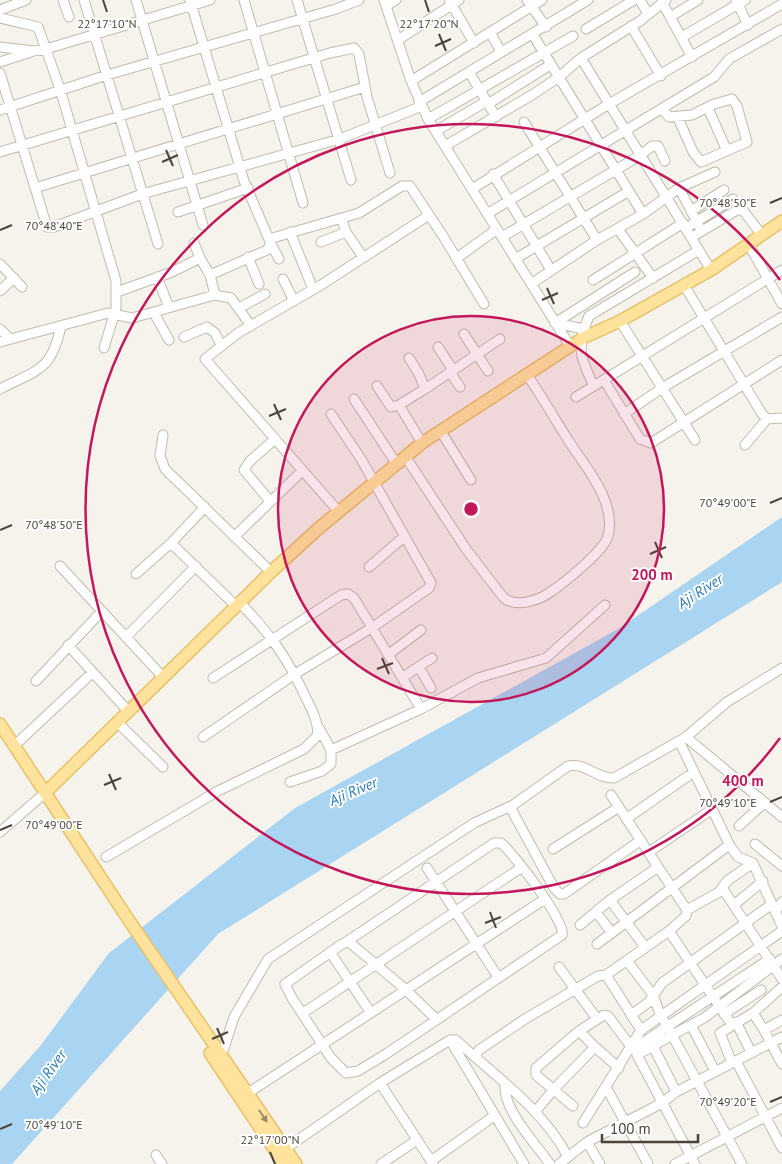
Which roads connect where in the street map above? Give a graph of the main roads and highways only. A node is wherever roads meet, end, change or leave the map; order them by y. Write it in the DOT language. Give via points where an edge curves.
graph roads {
  1 [pos="782,221"];
  2 [pos="0,724"];
  3 [pos="0,737"];
  4 [pos="42,795"];
  5 [pos="288,1160"];
  1 -- 4 [label="main road" via="711,270 620,321 584,333 532,373 440,430 401,459 271,572"];
  2 -- 4 [label="main road"];
  3 -- 4 [label="main road"];
  4 -- 5 [label="main road"];
}
